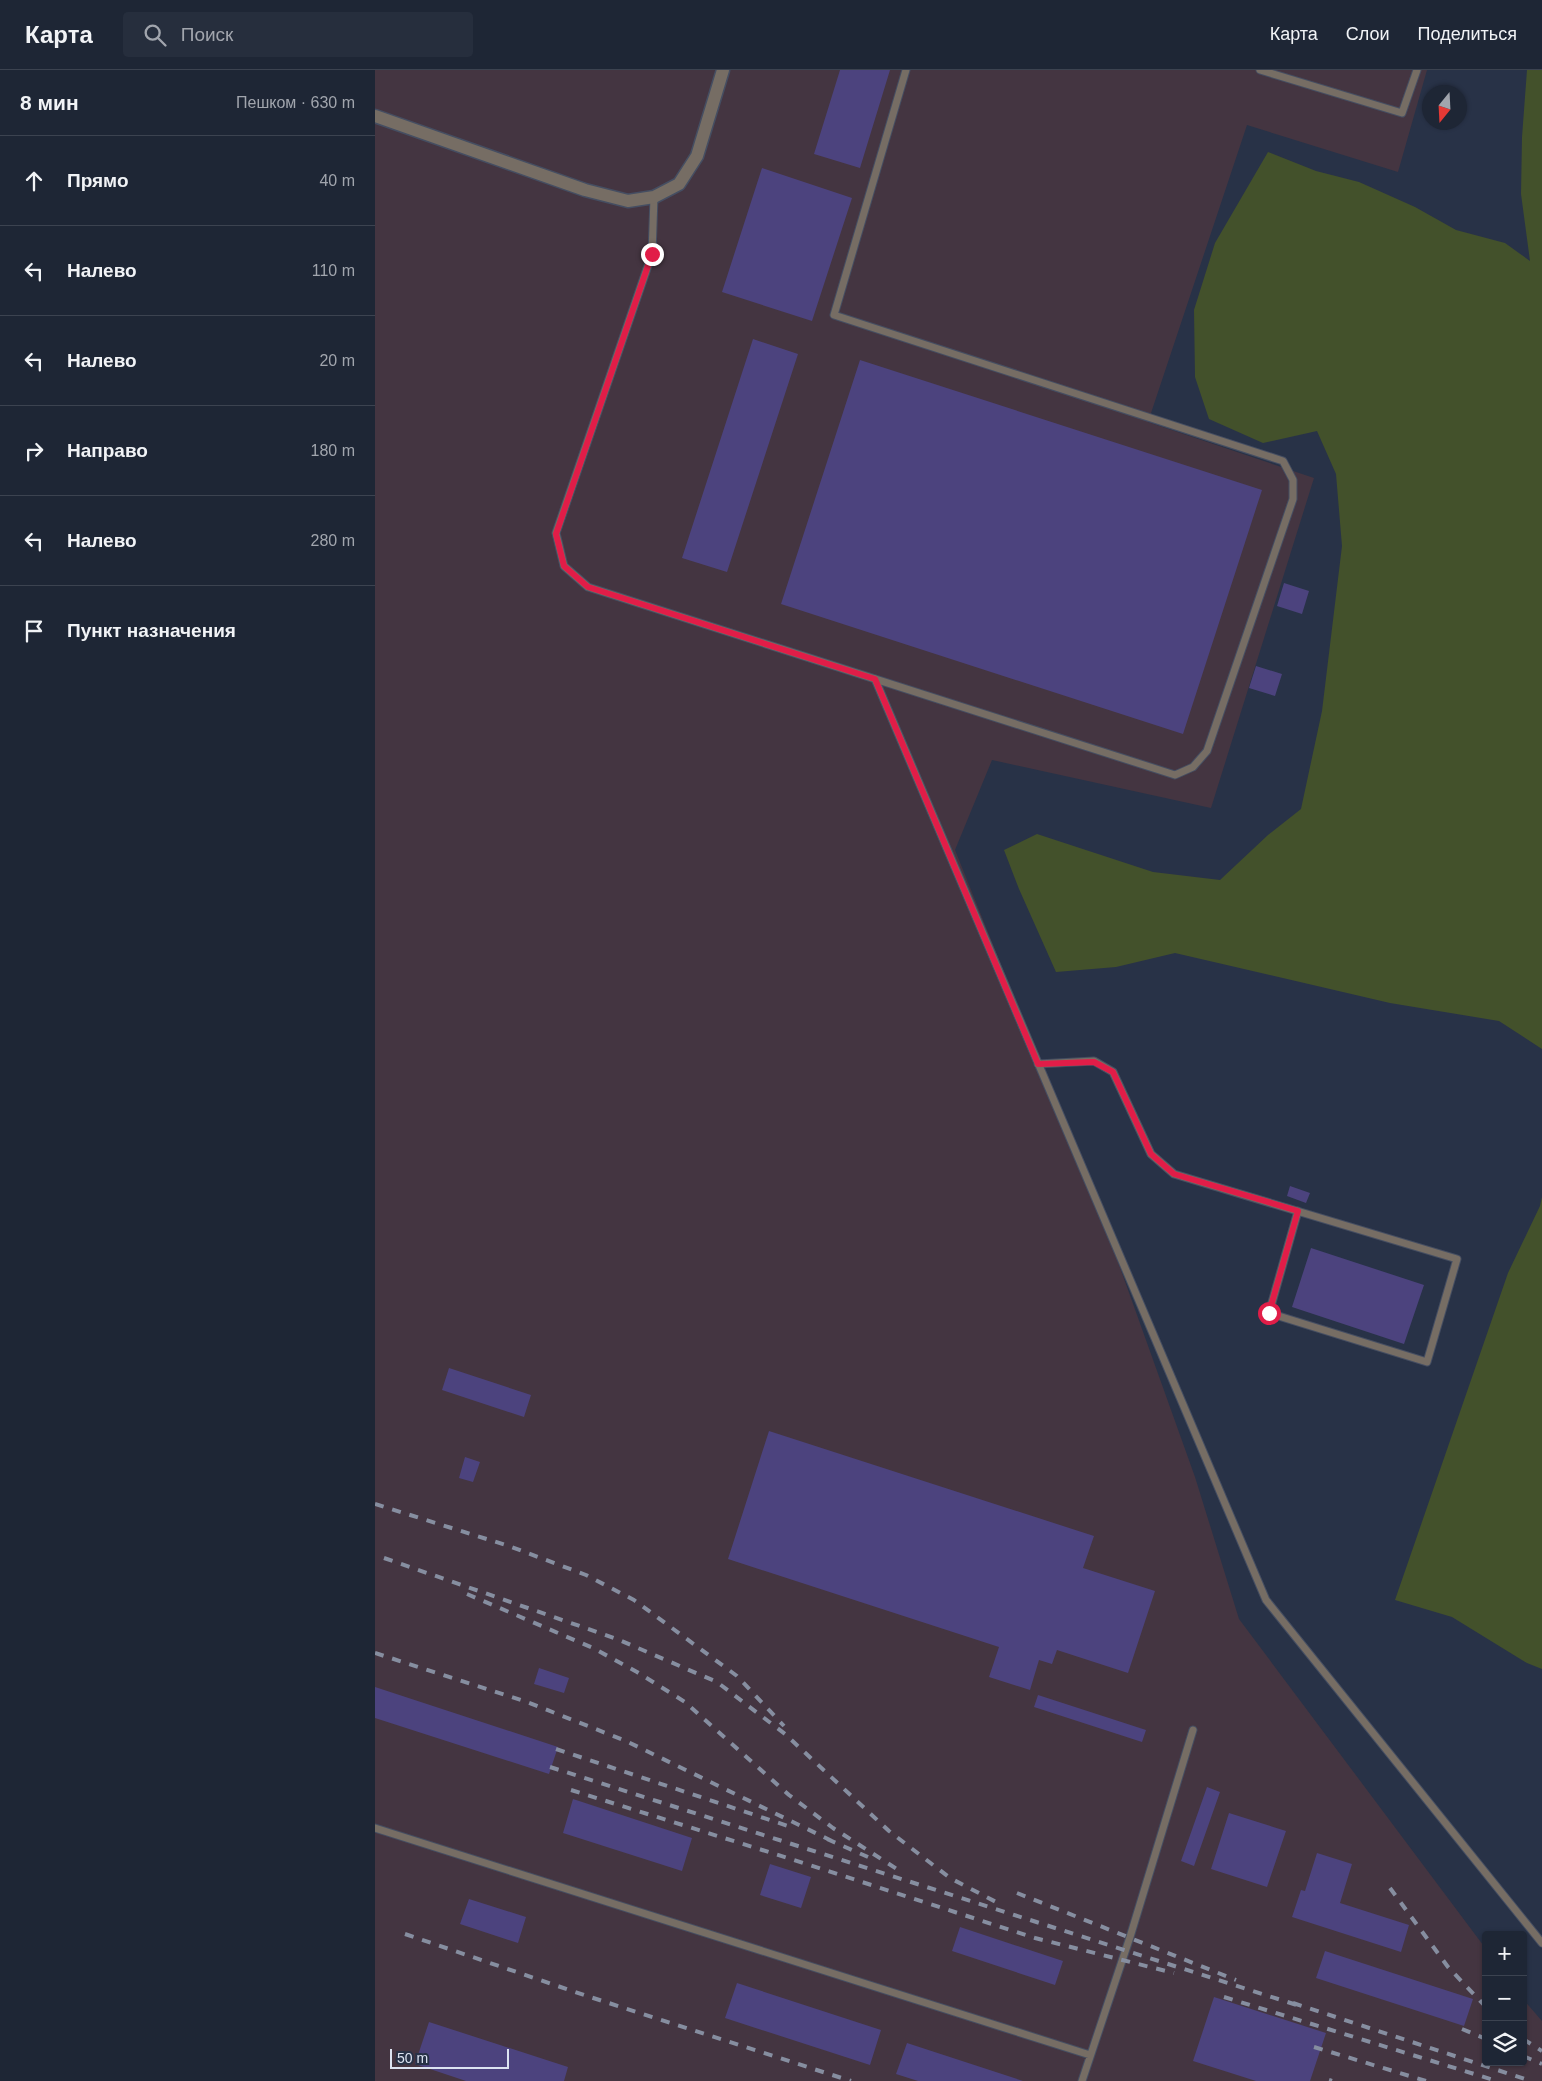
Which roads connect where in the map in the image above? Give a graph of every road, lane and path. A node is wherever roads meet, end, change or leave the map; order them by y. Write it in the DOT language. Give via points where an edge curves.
graph roads {
  1 [pos="723,70"];
  2 [pos="906,70"];
  3 [pos="1260,70"];
  4 [pos="1417,70"];
  5 [pos="375,116"];
  6 [pos="654,197"];
  7 [pos="875,679"];
  8 [pos="1038,1064"];
  9 [pos="1298,1211"];
  10 [pos="1193,1730"];
  11 [pos="375,1828"];
  12 [pos="1542,1943"];
  13 [pos="1090,2055"];
  14 [pos="1082,2081"];
  1 -- 6 [label="street" via="697,156 679,184"];
  2 -- 7 [label="lane" via="834,315 1283,460 1293,480 1293,498 1207,751 1193,767 1175,775"];
  3 -- 4 [label="lane" via="1402,114"];
  5 -- 6 [label="street" via="585,190 628,202"];
  6 -- 7 [label="lane" via="652,254 556,534 564,566 588,587"];
  7 -- 8 [label="lane"];
  8 -- 9 [label="lane" via="1094,1062 1113,1072 1151,1154 1174,1174"];
  8 -- 12 [label="lane" via="1266,1600"];
  9 -- 9 [label="lane" via="1457,1259 1427,1362 1269,1313"];
  10 -- 13 [label="lane"];
  11 -- 13 [label="lane"];
  13 -- 14 [label="lane"];
}
